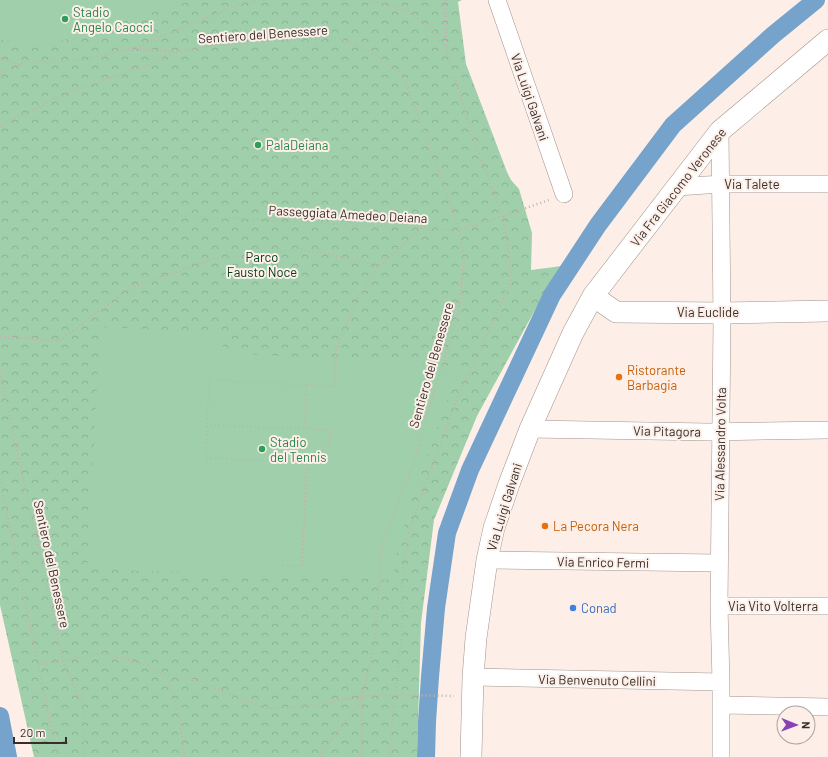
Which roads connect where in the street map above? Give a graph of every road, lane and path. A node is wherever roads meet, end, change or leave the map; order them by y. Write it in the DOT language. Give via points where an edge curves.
graph roads {
  1 [pos="264,0"];
  2 [pos="369,0"];
  3 [pos="445,0"];
  4 [pos="497,0"];
  5 [pos="828,40"];
  6 [pos="446,48"];
  7 [pos="132,49"];
  8 [pos="176,52"];
  9 [pos="0,58"];
  10 [pos="20,65"];
  11 [pos="0,74"];
  12 [pos="0,126"];
  13 [pos="720,131"];
  14 [pos="721,184"];
  15 [pos="828,184"];
  16 [pos="677,187"];
  17 [pos="564,194"];
  18 [pos="165,214"];
  19 [pos="503,216"];
  20 [pos="422,228"];
  21 [pos="459,230"];
  22 [pos="379,266"];
  23 [pos="593,296"];
  24 [pos="828,311"];
  25 [pos="721,313"];
  26 [pos="0,337"];
  27 [pos="0,372"];
  28 [pos="306,385"];
  29 [pos="207,425"];
  30 [pos="530,429"];
  31 [pos="305,430"];
  32 [pos="828,430"];
  33 [pos="721,432"];
  34 [pos="307,462"];
  35 [pos="0,479"];
  36 [pos="488,560"];
  37 [pos="719,563"];
  38 [pos="284,565"];
  39 [pos="718,606"];
  40 [pos="828,606"];
  41 [pos="63,661"];
  42 [pos="38,665"];
  43 [pos="157,672"];
  44 [pos="473,677"];
  45 [pos="721,682"];
  46 [pos="395,694"];
  47 [pos="362,696"];
  48 [pos="448,696"];
  49 [pos="721,705"];
  50 [pos="828,707"];
  51 [pos="57,757"];
  52 [pos="84,757"];
  53 [pos="184,757"];
  54 [pos="321,757"];
  55 [pos="361,757"];
  56 [pos="389,757"];
  57 [pos="471,757"];
  58 [pos="721,757"];
  1 -- 7 [label="path" via="239,4"];
  2 -- 6 [label="path" via="408,11 429,26"];
  3 -- 6 [label="path"];
  4 -- 17 [label="street, Via Luigi Galvani"];
  5 -- 13 [label="street, Via Fra Giacomo Veronese"];
  6 -- 19 [label="path" via="472,135"];
  7 -- 8 [label="path, Sentiero del Benessere"];
  7 -- 10 [label="path" via="76,61 25,62"];
  8 -- 12 [label="path, Sentiero del Benessere" via="148,66 67,93"];
  8 -- 21 [label="path, Sentiero del Benessere" via="211,46 339,38 368,51 402,73"];
  9 -- 10 [label="path"];
  10 -- 11 [label="path"];
  13 -- 14 [label="street, Via Alessandro Volta"];
  13 -- 16 [label="street, Via Fra Giacomo Veronese"];
  14 -- 15 [label="street, Via Talete"];
  14 -- 16 [label="street, Via Talete"];
  14 -- 25 [label="street, Via Alessandro Volta"];
  16 -- 23 [label="street, Via Fra Giacomo Veronese"];
  17 -- 19 [label="path, Passeggiata Amedeo Deiana"];
  18 -- 20 [label="path, Passeggiata Amedeo Deiana"];
  19 -- 21 [label="path, Passeggiata Amedeo Deiana"];
  19 -- 46 [label="path" via="510,259 510,284 458,396 407,538 402,581 402,635"];
  20 -- 21 [label="path, Passeggiata Amedeo Deiana"];
  20 -- 22 [label="path"];
  21 -- 47 [label="path, Sentiero del Benessere" via="464,258 459,309 412,467 382,545 375,641"];
  22 -- 26 [label="path" via="304,249 214,259 130,288 59,341"];
  22 -- 28 [label="path" via="356,300 336,351 335,387"];
  23 -- 25 [label="street, Via Euclide" via="616,312"];
  23 -- 30 [label="street, Via Luigi Galvani" via="573,333"];
  24 -- 25 [label="street, Via Euclide"];
  25 -- 33 [label="street, Via Alessandro Volta"];
  27 -- 41 [label="path, Sentiero del Benessere"];
  28 -- 29 [label="path" via="209,380"];
  28 -- 31 [label="path"];
  29 -- 31 [label="path"];
  29 -- 34 [label="path" via="206,458"];
  30 -- 33 [label="street, Via Pitagora"];
  30 -- 36 [label="street, Via Luigi Galvani" via="494,528"];
  31 -- 34 [label="path" via="332,430 328,444 314,462"];
  32 -- 33 [label="street, Via Pitagora"];
  33 -- 37 [label="street, Via Alessandro Volta"];
  34 -- 38 [label="path" via="302,566"];
  35 -- 42 [label="path"];
  36 -- 37 [label="street, Via Enrico Fermi"];
  36 -- 44 [label="street, Via Luigi Galvani"];
  37 -- 39 [label="street, Via Alessandro Volta"];
  39 -- 40 [label="street, Via Vito Volterra"];
  39 -- 45 [label="street, Via Alessandro Volta"];
  41 -- 42 [label="path"];
  41 -- 43 [label="path" via="100,653 145,664"];
  41 -- 52 [label="path, Sentiero del Benessere" via="83,706"];
  42 -- 51 [label="path"];
  43 -- 47 [label="path" via="184,676 260,706 276,709"];
  43 -- 53 [label="path" via="169,680 179,716"];
  44 -- 45 [label="street, Via Benvenuto Cellini"];
  44 -- 57 [label="street, Via Luigi Galvani"];
  45 -- 49 [label="street, Via Alessandro Volta"];
  46 -- 47 [label="path"];
  46 -- 48 [label="path"];
  46 -- 56 [label="path"];
  47 -- 54 [label="path" via="323,750"];
  47 -- 55 [label="path, Sentiero del Benessere"];
  49 -- 50 [label="street"];
  49 -- 58 [label="street, Via Alessandro Volta"];
}
